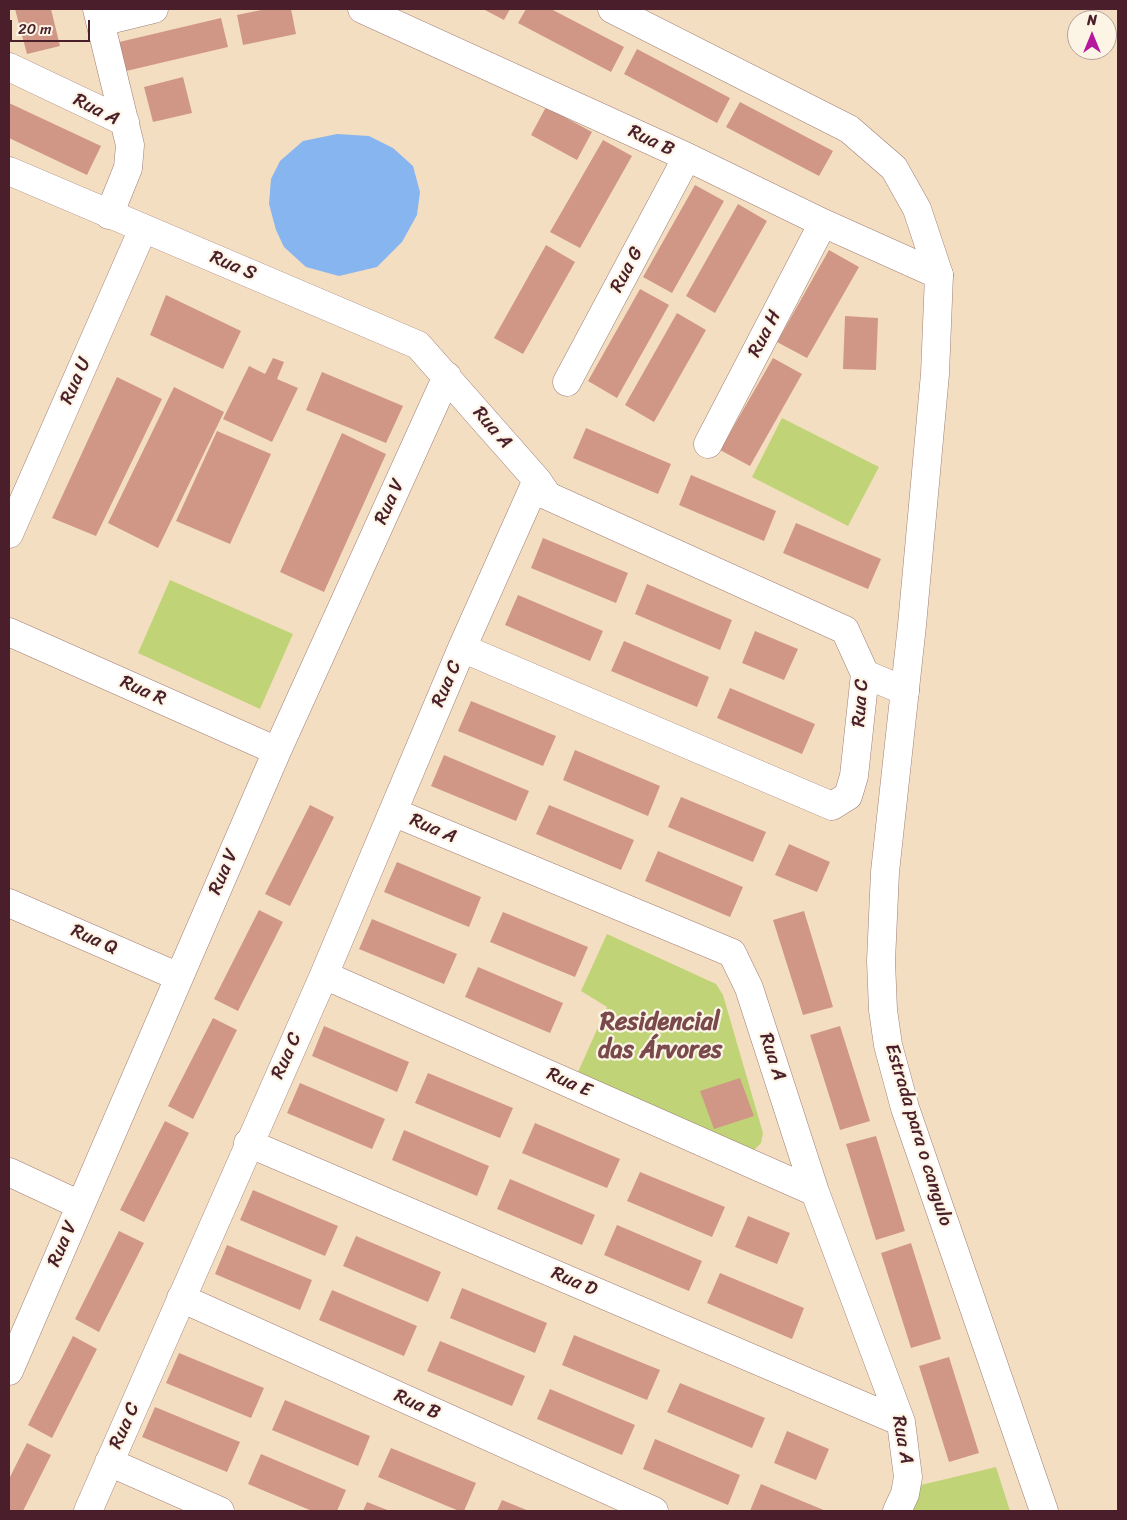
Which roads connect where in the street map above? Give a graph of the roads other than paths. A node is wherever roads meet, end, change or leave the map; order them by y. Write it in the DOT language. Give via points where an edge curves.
graph roads {
  1 [pos="154,9"];
  2 [pos="362,9"];
  3 [pos="612,9"];
  4 [pos="99,15"];
  5 [pos="9,67"];
  6 [pos="125,122"];
  7 [pos="687,157"];
  8 [pos="9,171"];
  9 [pos="109,215"];
  10 [pos="823,223"];
  11 [pos="143,228"];
  12 [pos="939,274"];
  13 [pos="447,376"];
  14 [pos="567,382"];
  15 [pos="708,444"];
  16 [pos="537,480"];
  17 [pos="9,534"];
  18 [pos="9,632"];
  19 [pos="462,648"];
  20 [pos="865,674"];
  21 [pos="905,691"];
  22 [pos="277,751"];
  23 [pos="393,812"];
  24 [pos="9,902"];
  25 [pos="324,975"];
  26 [pos="179,977"];
  27 [pos="248,1143"];
  28 [pos="9,1172"];
  29 [pos="815,1192"];
  30 [pos="80,1205"];
  31 [pos="181,1298"];
  32 [pos="9,1372"];
  33 [pos="901,1422"];
  34 [pos="109,1462"];
  35 [pos="88,1511"];
  36 [pos="220,1511"];
  37 [pos="654,1511"];
  38 [pos="897,1511"];
  39 [pos="1044,1511"];
  1 -- 4 [label="street"];
  2 -- 7 [label="street, Rua B"];
  3 -- 12 [label="street" via="849,129 894,168 918,209"];
  4 -- 6 [label="street"];
  5 -- 6 [label="street, Rua A"];
  6 -- 9 [label="street, Rua A" via="130,145 128,168"];
  7 -- 10 [label="street, Rua B"];
  7 -- 14 [label="street, Rua G"];
  8 -- 9 [label="street, Rua S"];
  9 -- 11 [label="street, Rua S"];
  10 -- 12 [label="street, Rua B"];
  10 -- 15 [label="street, Rua H"];
  11 -- 13 [label="street, Rua S" via="418,345"];
  11 -- 17 [label="street, Rua U"];
  12 -- 21 [label="street, Estrada para o cangulo" via="935,374"];
  13 -- 16 [label="street, Rua A"];
  13 -- 22 [label="street, Rua V"];
  16 -- 19 [label="street, Rua C"];
  16 -- 20 [label="street, Rua C" via="548,496 846,630"];
  18 -- 22 [label="street, Rua R"];
  19 -- 20 [label="street, Rua C" via="832,806 848,796 854,776"];
  19 -- 23 [label="street, Rua C"];
  20 -- 21 [label="street"];
  21 -- 39 [label="street, Estrada para o cangulo" via="884,902 882,1010 905,1108"];
  22 -- 26 [label="street, Rua V"];
  23 -- 25 [label="street, Rua C"];
  23 -- 29 [label="street, Rua A" via="732,953 749,988"];
  24 -- 26 [label="street, Rua Q"];
  25 -- 27 [label="street, Rua C"];
  25 -- 29 [label="street, Rua E"];
  26 -- 30 [label="street, Rua V"];
  27 -- 31 [label="street, Rua C"];
  27 -- 33 [label="street, Rua D"];
  28 -- 30 [label="street"];
  29 -- 33 [label="street, Rua A"];
  30 -- 32 [label="street, Rua V"];
  31 -- 34 [label="street, Rua C"];
  31 -- 37 [label="street, Rua B"];
  33 -- 38 [label="street, Rua A" via="908,1477"];
  34 -- 35 [label="street, Rua C"];
  34 -- 36 [label="street, Rua C"];
}
